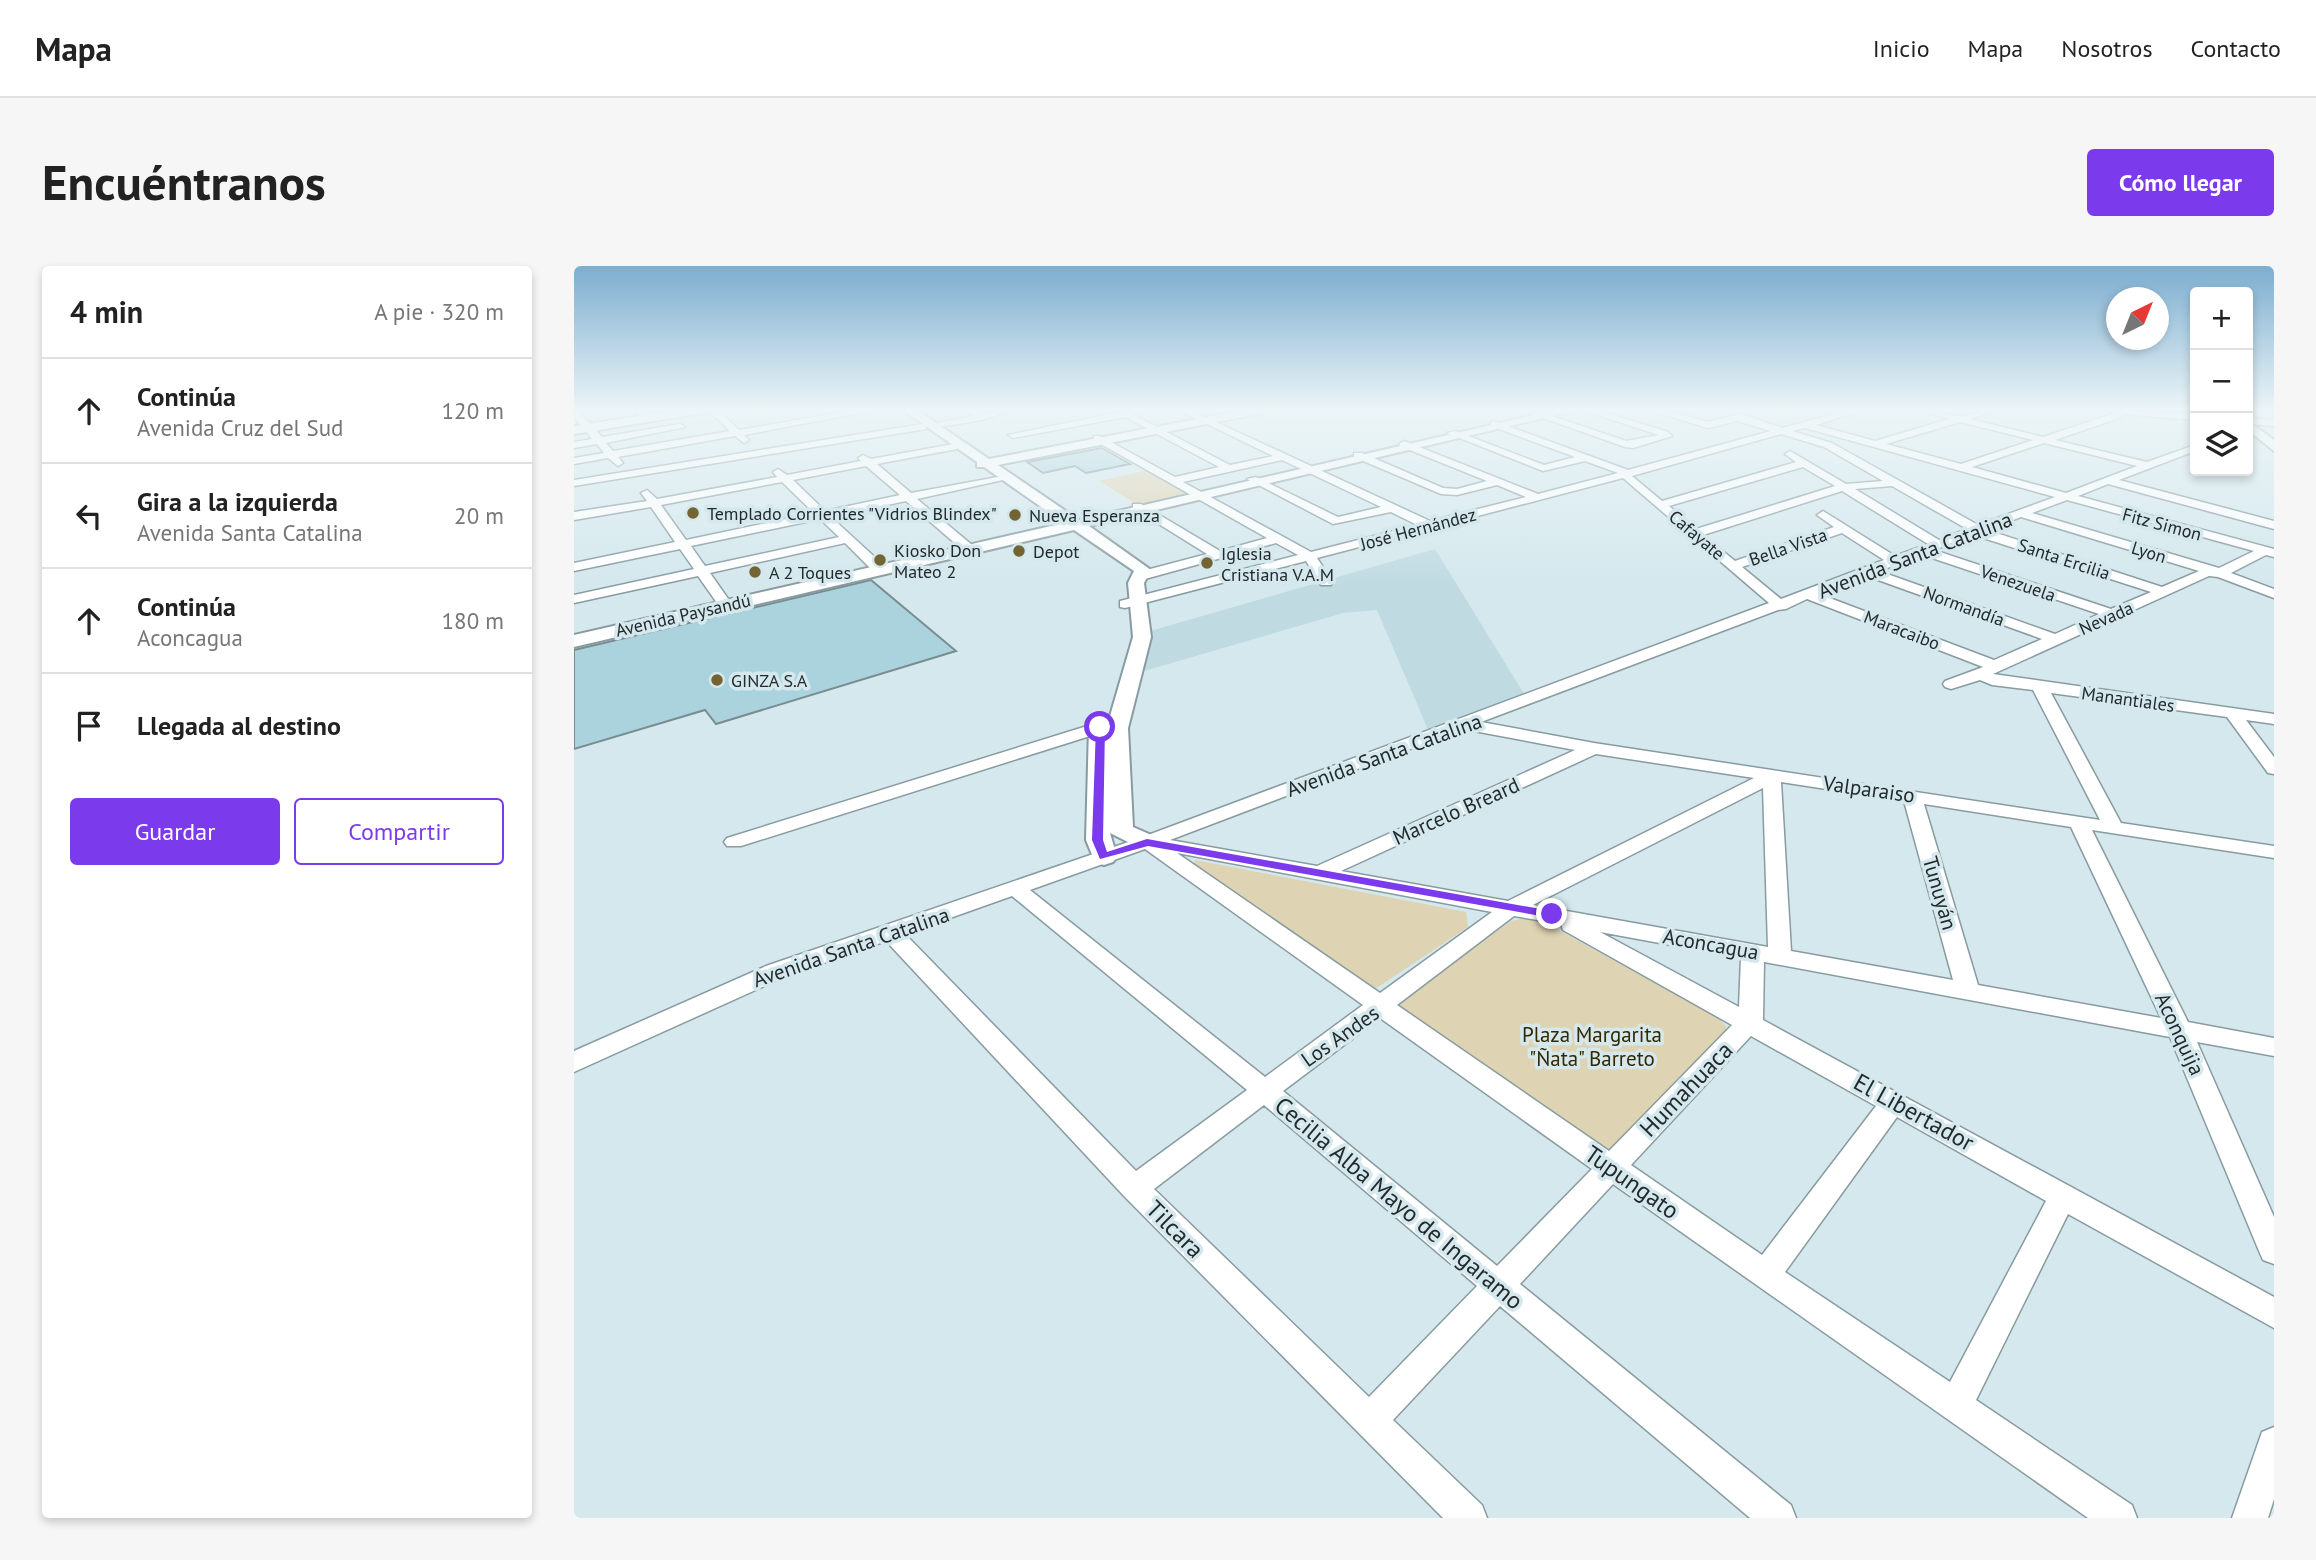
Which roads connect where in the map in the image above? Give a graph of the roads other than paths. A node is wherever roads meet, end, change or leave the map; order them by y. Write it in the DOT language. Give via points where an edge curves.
graph roads {
  1 [pos="625,468"];
  2 [pos="675,468"];
  3 [pos="774,468"];
  4 [pos="837,468"];
  5 [pos="876,468"];
  6 [pos="989,468"];
  7 [pos="992,468"];
  8 [pos="1153,468"];
  9 [pos="1226,468"];
  10 [pos="1389,468"];
  11 [pos="1464,468"];
  12 [pos="1614,468"];
  13 [pos="1648,468"];
  14 [pos="1786,468"];
  15 [pos="1813,468"];
  16 [pos="1868,468"];
  17 [pos="1961,468"];
  18 [pos="2142,468"];
  19 [pos="1308,469"];
  20 [pos="1627,474"];
  21 [pos="636,475"];
  22 [pos="999,478"];
  23 [pos="785,479"];
  24 [pos="1175,480"];
  25 [pos="1255,480"];
  26 [pos="2108,481"];
  27 [pos="1497,482"];
  28 [pos="574,483"];
  29 [pos="1893,483"];
  30 [pos="1844,487"];
  31 [pos="1199,493"];
  32 [pos="908,497"];
  33 [pos="1536,497"];
  34 [pos="2065,498"];
  35 [pos="654,503"];
  36 [pos="1661,505"];
  37 [pos="1140,507"];
  38 [pos="1393,508"];
  39 [pos="2022,514"];
  40 [pos="823,515"];
  41 [pos="1823,515"];
  42 [pos="574,516"];
  43 [pos="1069,523"];
  44 [pos="2274,525"];
  45 [pos="1430,526"];
  46 [pos="1843,528"];
  47 [pos="1976,531"];
  48 [pos="1695,533"];
  49 [pos="848,538"];
  50 [pos="1278,539"];
  51 [pos="684,544"];
  52 [pos="1938,545"];
  53 [pos="966,546"];
  54 [pos="1924,551"];
  55 [pos="2268,552"];
  56 [pos="1218,555"];
  57 [pos="1310,557"];
  58 [pos="1895,562"];
  59 [pos="875,565"];
  60 [pos="1732,566"];
  61 [pos="574,567"];
  62 [pos="701,571"];
  63 [pos="1869,572"];
  64 [pos="2220,573"];
  65 [pos="1140,576"];
  66 [pos="1326,582"];
  67 [pos="2165,592"];
  68 [pos="2274,594"];
  69 [pos="1810,595"];
  70 [pos="574,599"];
  71 [pos="722,600"];
  72 [pos="1132,602"];
  73 [pos="1781,606"];
  74 [pos="2112,614"];
  75 [pos="574,638"];
  76 [pos="2058,640"];
  77 [pos="1988,671"];
  78 [pos="1951,684"];
  79 [pos="2039,686"];
  80 [pos="2232,713"];
  81 [pos="2274,719"];
  82 [pos="1465,725"];
  83 [pos="1100,727"];
  84 [pos="1594,748"];
  85 [pos="2274,769"];
  86 [pos="1772,776"];
  87 [pos="1912,795"];
  88 [pos="2078,822"];
  89 [pos="2114,827"];
  90 [pos="734,842"];
  91 [pos="1147,842"];
  92 [pos="1104,857"];
  93 [pos="2270,857"];
  94 [pos="1319,873"];
  95 [pos="1017,890"];
  96 [pos="1512,907"];
  97 [pos="1552,914"];
  98 [pos="890,932"];
  99 [pos="1753,951"];
  100 [pos="1780,956"];
  101 [pos="1968,991"];
  102 [pos="1381,1007"];
  103 [pos="1751,1021"];
  104 [pos="2180,1031"];
  105 [pos="2274,1047"];
  106 [pos="574,1062"];
  107 [pos="1264,1090"];
  108 [pos="1894,1101"];
  109 [pos="1612,1168"];
  110 [pos="1134,1188"];
  111 [pos="2063,1196"];
  112 [pos="2274,1251"];
  113 [pos="1765,1275"];
  114 [pos="1497,1287"];
  115 [pos="2274,1313"];
  116 [pos="1956,1405"];
  117 [pos="1370,1420"];
  118 [pos="2272,1456"];
  119 [pos="1469,1518"];
  120 [pos="1778,1518"];
  121 [pos="2119,1518"];
  122 [pos="2250,1518"];
  1 -- 21 [label="street"];
  2 -- 21 [label="street"];
  3 -- 23 [label="street"];
  4 -- 23 [label="street"];
  5 -- 32 [label="street"];
  6 -- 22 [label="main road"];
  7 -- 43 [label="main road"];
  8 -- 24 [label="street"];
  9 -- 24 [label="street"];
  10 -- 27 [label="street" via="1441,491 1457,492"];
  11 -- 27 [label="street"];
  12 -- 20 [label="street, Cafayate"];
  13 -- 20 [label="street, José Hernández"];
  14 -- 36 [label="street"];
  15 -- 30 [label="street"];
  16 -- 29 [label="street, Santa Ercilia"];
  17 -- 34 [label="street, Fitz Simon"];
  18 -- 26 [label="street, Avenida Santa Catalina"];
  19 -- 25 [label="main road, Avenida Paysandú"];
  19 -- 38 [label="street"];
  20 -- 33 [label="street, José Hernández"];
  20 -- 36 [label="street, Cafayate"];
  21 -- 28 [label="street"];
  21 -- 35 [label="street"];
  22 -- 32 [label="street"];
  22 -- 43 [label="main road"];
  23 -- 35 [label="street"];
  23 -- 40 [label="street"];
  24 -- 31 [label="street"];
  25 -- 31 [label="main road, Avenida Paysandú"];
  25 -- 38 [label="street" via="1337,521"];
  26 -- 34 [label="street, Avenida Santa Catalina"];
  26 -- 44 [label="street"];
  27 -- 33 [label="street"];
  29 -- 30 [label="street"];
  29 -- 47 [label="street, Santa Ercilia"];
  30 -- 48 [label="street"];
  30 -- 52 [label="street"];
  31 -- 37 [label="main road, Avenida Paysandú"];
  31 -- 50 [label="street"];
  32 -- 40 [label="street"];
  32 -- 53 [label="street"];
  33 -- 45 [label="street, José Hernández"];
  34 -- 39 [label="street, Avenida Santa Catalina"];
  34 -- 55 [label="street, Fitz Simon"];
  35 -- 42 [label="street"];
  35 -- 51 [label="street"];
  36 -- 48 [label="street, Cafayate"];
  37 -- 43 [label="main road, Avenida Paysandú"];
  37 -- 56 [label="street"];
  38 -- 45 [label="street"];
  39 -- 47 [label="street, Avenida Santa Catalina"];
  39 -- 64 [label="street, Lyon"];
  40 -- 49 [label="street"];
  40 -- 51 [label="street"];
  41 -- 46 [label="street"];
  43 -- 53 [label="main road, Avenida Paysandú"];
  43 -- 65 [label="main road" via="1143,570"];
  43 -- 72 [label="main road" via="1128,571 1124,582"];
  45 -- 57 [label="street, José Hernández"];
  46 -- 58 [label="street"];
  46 -- 60 [label="street, Bella Vista"];
  47 -- 52 [label="street, Avenida Santa Catalina"];
  47 -- 67 [label="street, Santa Ercilia"];
  48 -- 60 [label="street, Cafayate"];
  49 -- 59 [label="street"];
  49 -- 62 [label="street"];
  50 -- 56 [label="street"];
  50 -- 57 [label="street"];
  51 -- 61 [label="street"];
  51 -- 62 [label="street"];
  52 -- 54 [label="street, Avenida Santa Catalina"];
  53 -- 59 [label="main road, Avenida Paysandú"];
  53 -- 75 [label="main road, Avenida Paysandú"];
  54 -- 58 [label="street, Avenida Santa Catalina"];
  54 -- 74 [label="street, Venezuela"];
  55 -- 64 [label="street, Nevada"];
  56 -- 65 [label="street"];
  57 -- 66 [label="street"];
  57 -- 72 [label="street, José Hernández"];
  58 -- 63 [label="street, Avenida Santa Catalina"];
  59 -- 71 [label="main road, Avenida Paysandú"];
  60 -- 73 [label="street, Cafayate"];
  62 -- 70 [label="street"];
  62 -- 71 [label="street"];
  63 -- 69 [label="street, Avenida Santa Catalina"];
  63 -- 76 [label="street, Normandía"];
  64 -- 67 [label="street, Nevada" via="2207,572"];
  64 -- 68 [label="street, Lyon"];
  65 -- 72 [label="main road"];
  67 -- 74 [label="street, Nevada"];
  69 -- 73 [label="street, Avenida Santa Catalina"];
  69 -- 77 [label="street, Maracaibo"];
  71 -- 75 [label="main road, Avenida Paysandú"];
  72 -- 83 [label="main road"];
  72 -- 91 [label="main road" via="1142,638 1117,728 1121,831"];
  73 -- 82 [label="street, Avenida Santa Catalina"];
  74 -- 76 [label="street, Nevada"];
  76 -- 77 [label="street, Nevada"];
  77 -- 78 [label="street, Nevada"];
  77 -- 79 [label="street, Manantiales" via="1992,680"];
  79 -- 80 [label="street, Manantiales"];
  79 -- 89 [label="street"];
  80 -- 81 [label="street, Manantiales"];
  80 -- 85 [label="street"];
  82 -- 84 [label="street, Valparaiso"];
  82 -- 91 [label="street, Avenida Santa Catalina"];
  83 -- 90 [label="street"];
  83 -- 92 [label="main road" via="1098,840"];
  84 -- 86 [label="street, Valparaiso"];
  84 -- 94 [label="street, Marcelo Breard"];
  86 -- 87 [label="street, Valparaiso"];
  86 -- 96 [label="street"];
  86 -- 100 [label="street"];
  87 -- 88 [label="street, Valparaiso"];
  87 -- 101 [label="street, Tunuyán"];
  88 -- 89 [label="street, Valparaiso"];
  88 -- 104 [label="street, Aconquija"];
  89 -- 93 [label="street, Valparaiso"];
  91 -- 92 [label="street, Avenida Santa Catalina"];
  91 -- 94 [label="street, Aconcagua"];
  91 -- 102 [label="street, Tupungato"];
  92 -- 95 [label="street, Avenida Santa Catalina"];
  94 -- 96 [label="street, Aconcagua"];
  95 -- 98 [label="street, Avenida Santa Catalina"];
  95 -- 107 [label="street, Cecilia Alba Mayo de Ingaramo"];
  96 -- 97 [label="street, Aconcagua"];
  96 -- 102 [label="street, Los Andes"];
  97 -- 99 [label="street, Aconcagua"];
  97 -- 103 [label="street, El Libertador"];
  98 -- 106 [label="street, Avenida Santa Catalina" via="764,976"];
  98 -- 110 [label="street, Tilcara"];
  99 -- 100 [label="street, Aconcagua"];
  99 -- 103 [label="street"];
  100 -- 101 [label="street, Aconcagua"];
  101 -- 104 [label="street, Aconcagua"];
  102 -- 107 [label="street, Los Andes"];
  102 -- 109 [label="street, Tupungato"];
  103 -- 108 [label="street, El Libertador"];
  103 -- 109 [label="street, Humahuaca"];
  104 -- 105 [label="street, Aconcagua"];
  104 -- 112 [label="street, Aconquija"];
  107 -- 110 [label="street, Los Andes"];
  107 -- 114 [label="street, Cecilia Alba Mayo de Ingaramo"];
  108 -- 111 [label="street, El Libertador"];
  108 -- 113 [label="street"];
  109 -- 113 [label="street, Tupungato"];
  109 -- 114 [label="street, Humahuaca"];
  110 -- 117 [label="street, Tilcara"];
  111 -- 115 [label="street, El Libertador"];
  111 -- 116 [label="street"];
  113 -- 116 [label="street, Tupungato"];
  114 -- 117 [label="street, Humahuaca"];
  114 -- 120 [label="street, Cecilia Alba Mayo de Ingaramo"];
  116 -- 121 [label="street, Tupungato"];
  117 -- 119 [label="street, Tilcara"];
  118 -- 122 [label="street"];
}
